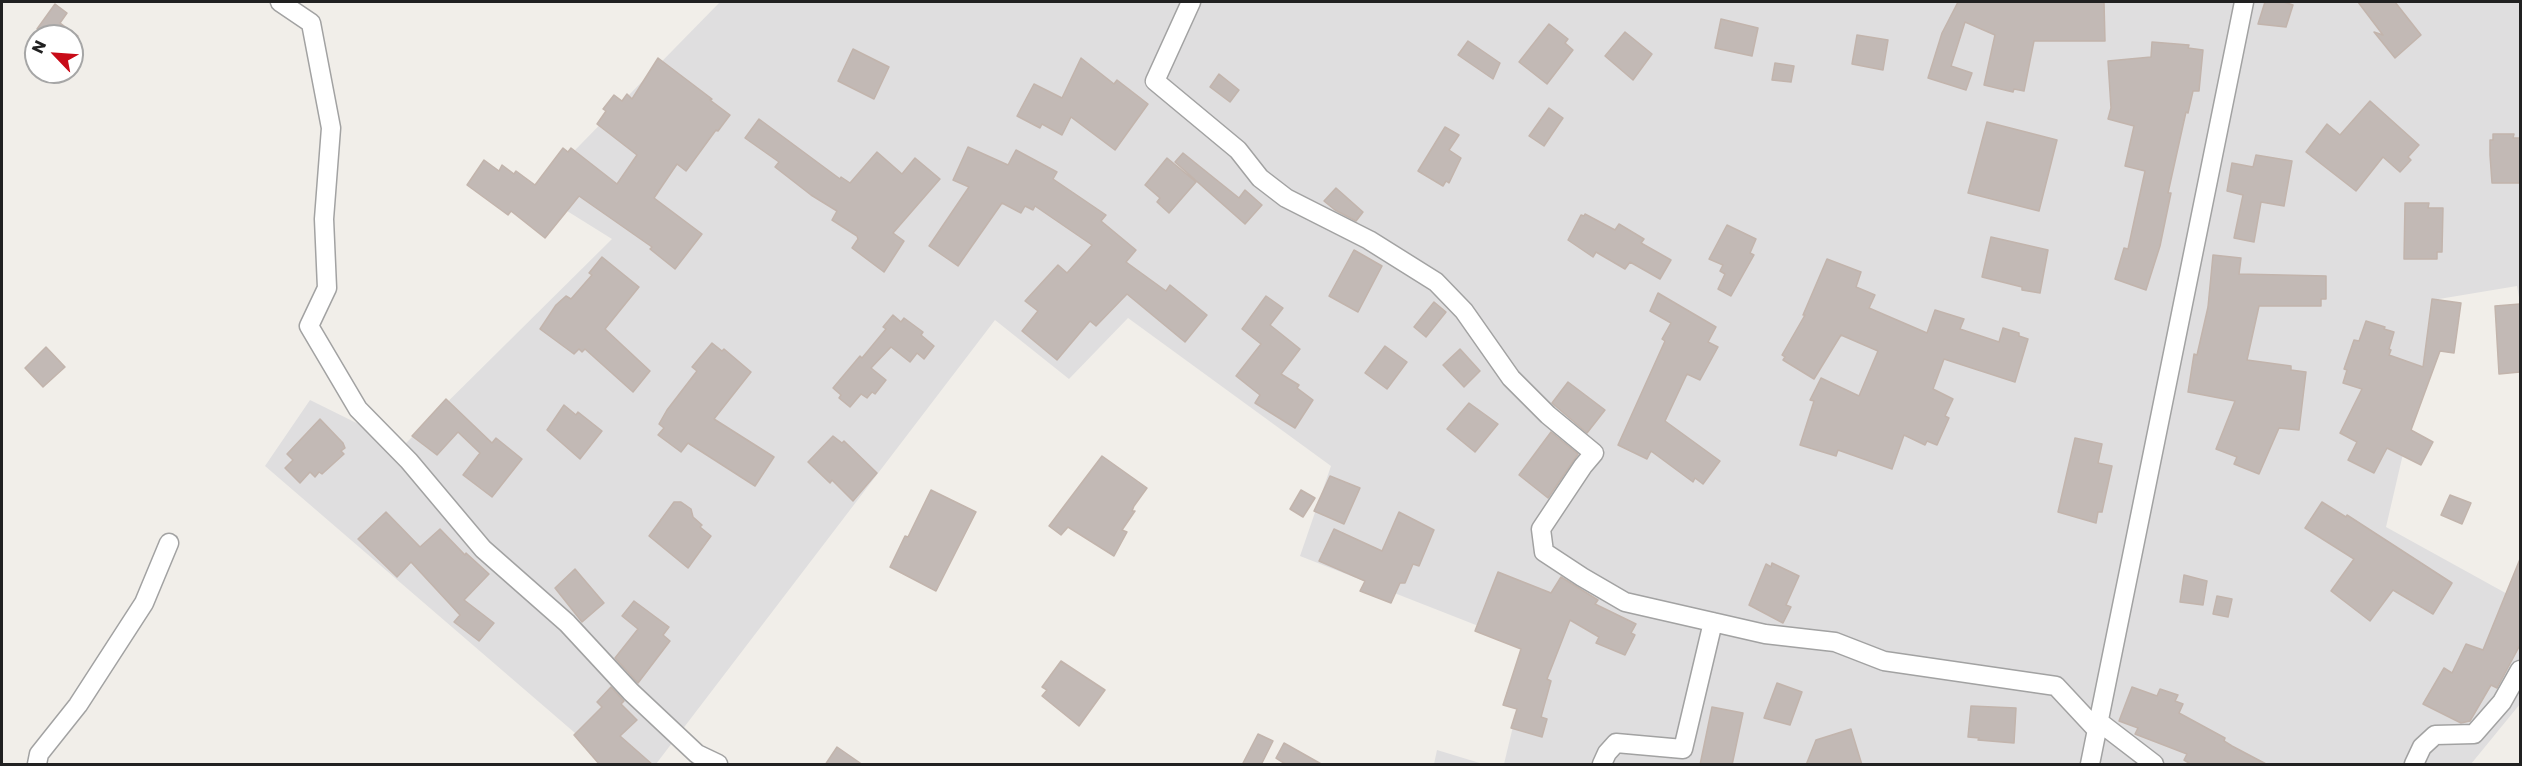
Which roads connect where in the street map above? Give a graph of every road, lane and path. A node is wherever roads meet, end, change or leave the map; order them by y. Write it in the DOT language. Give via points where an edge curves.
graph roads {
  1 [pos="280,2"];
  2 [pos="1191,2"];
  3 [pos="2244,2"];
  4 [pos="170,543"];
  5 [pos="1713,622"];
  6 [pos="2520,670"];
  7 [pos="2098,725"];
  8 [pos="37,765"];
  9 [pos="718,765"];
  10 [pos="1602,765"];
  11 [pos="2090,765"];
  12 [pos="2154,765"];
  13 [pos="2414,765"];
  1 -- 9 [label="street" via="311,24 331,128 324,219 327,288 309,326 358,409 409,461 483,549 567,623 631,692 697,754"];
  2 -- 5 [label="street" via="1155,81 1238,150 1260,178 1286,198 1369,240 1436,282 1464,310 1511,378 1594,453 1541,530 1544,552 1625,602"];
  3 -- 7 [label="street"];
  4 -- 8 [label="street" via="144,603 78,705 39,754"];
  5 -- 7 [label="street" via="1765,634 1835,642 1884,661 2056,686"];
  5 -- 10 [label="street" via="1683,749 1616,743"];
  6 -- 13 [label="street" via="2502,702 2474,734 2435,735 2422,747"];
  7 -- 11 [label="street"];
  7 -- 12 [label="street"];
}
